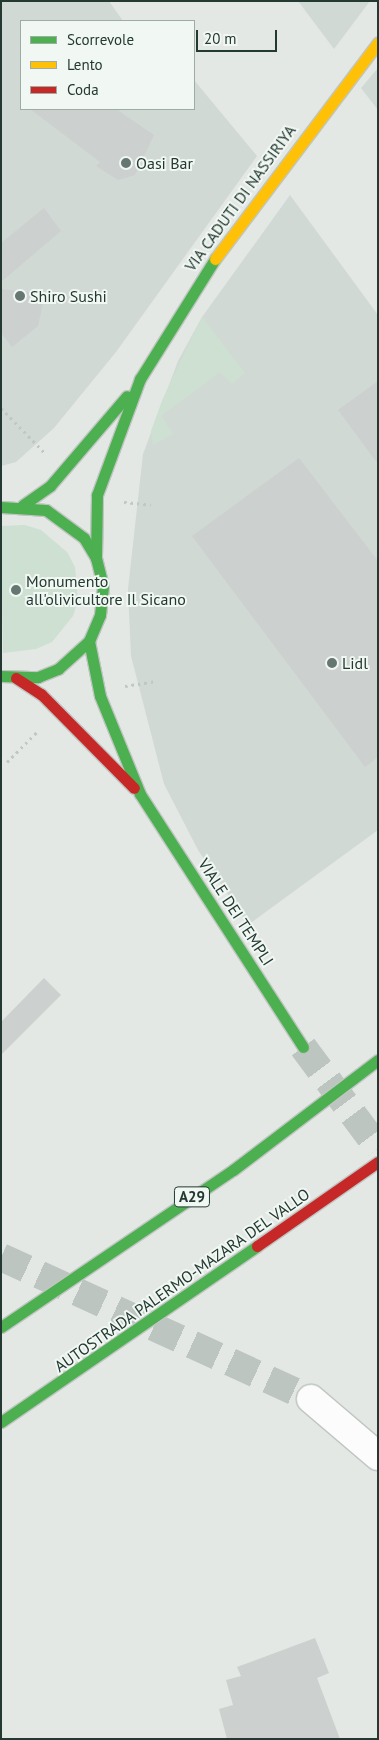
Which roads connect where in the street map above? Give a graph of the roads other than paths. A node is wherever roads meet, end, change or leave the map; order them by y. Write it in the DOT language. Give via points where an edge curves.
graph roads {
  1 [pos="378,43"];
  2 [pos="140,379"];
  3 [pos="23,506"];
  4 [pos="1,507"];
  5 [pos="96,558"];
  6 [pos="89,641"];
  7 [pos="1,676"];
  8 [pos="16,678"];
  9 [pos="140,794"];
  10 [pos="303,1047"];
  11 [pos="378,1060"];
  12 [pos="378,1162"];
  13 [pos="1,1327"];
  14 [pos="311,1399"];
  15 [pos="1,1422"];
  16 [pos="378,1456"];
  1 -- 2 [label="main road, VIA CADUTI DI NASSIRIYA" via="264,189 194,289"];
  2 -- 3 [label="main road" via="50,486"];
  2 -- 5 [label="main road" via="97,495"];
  3 -- 4 [label="main road"];
  3 -- 5 [label="main road" via="67,522"];
  5 -- 6 [label="main road" via="103,586 100,615"];
  6 -- 8 [label="main road" via="58,669"];
  6 -- 9 [label="main road" via="100,696"];
  7 -- 8 [label="main road"];
  8 -- 9 [label="main road" via="41,694"];
  9 -- 10 [label="main road, VIALE DEI TEMPLI"];
  11 -- 13 [label="main road, A29" via="233,1170"];
  12 -- 15 [label="main road, AUTOSTRADA PALERMO-MAZARA DEL VALLO"];
  14 -- 16 [label="street"];
}
